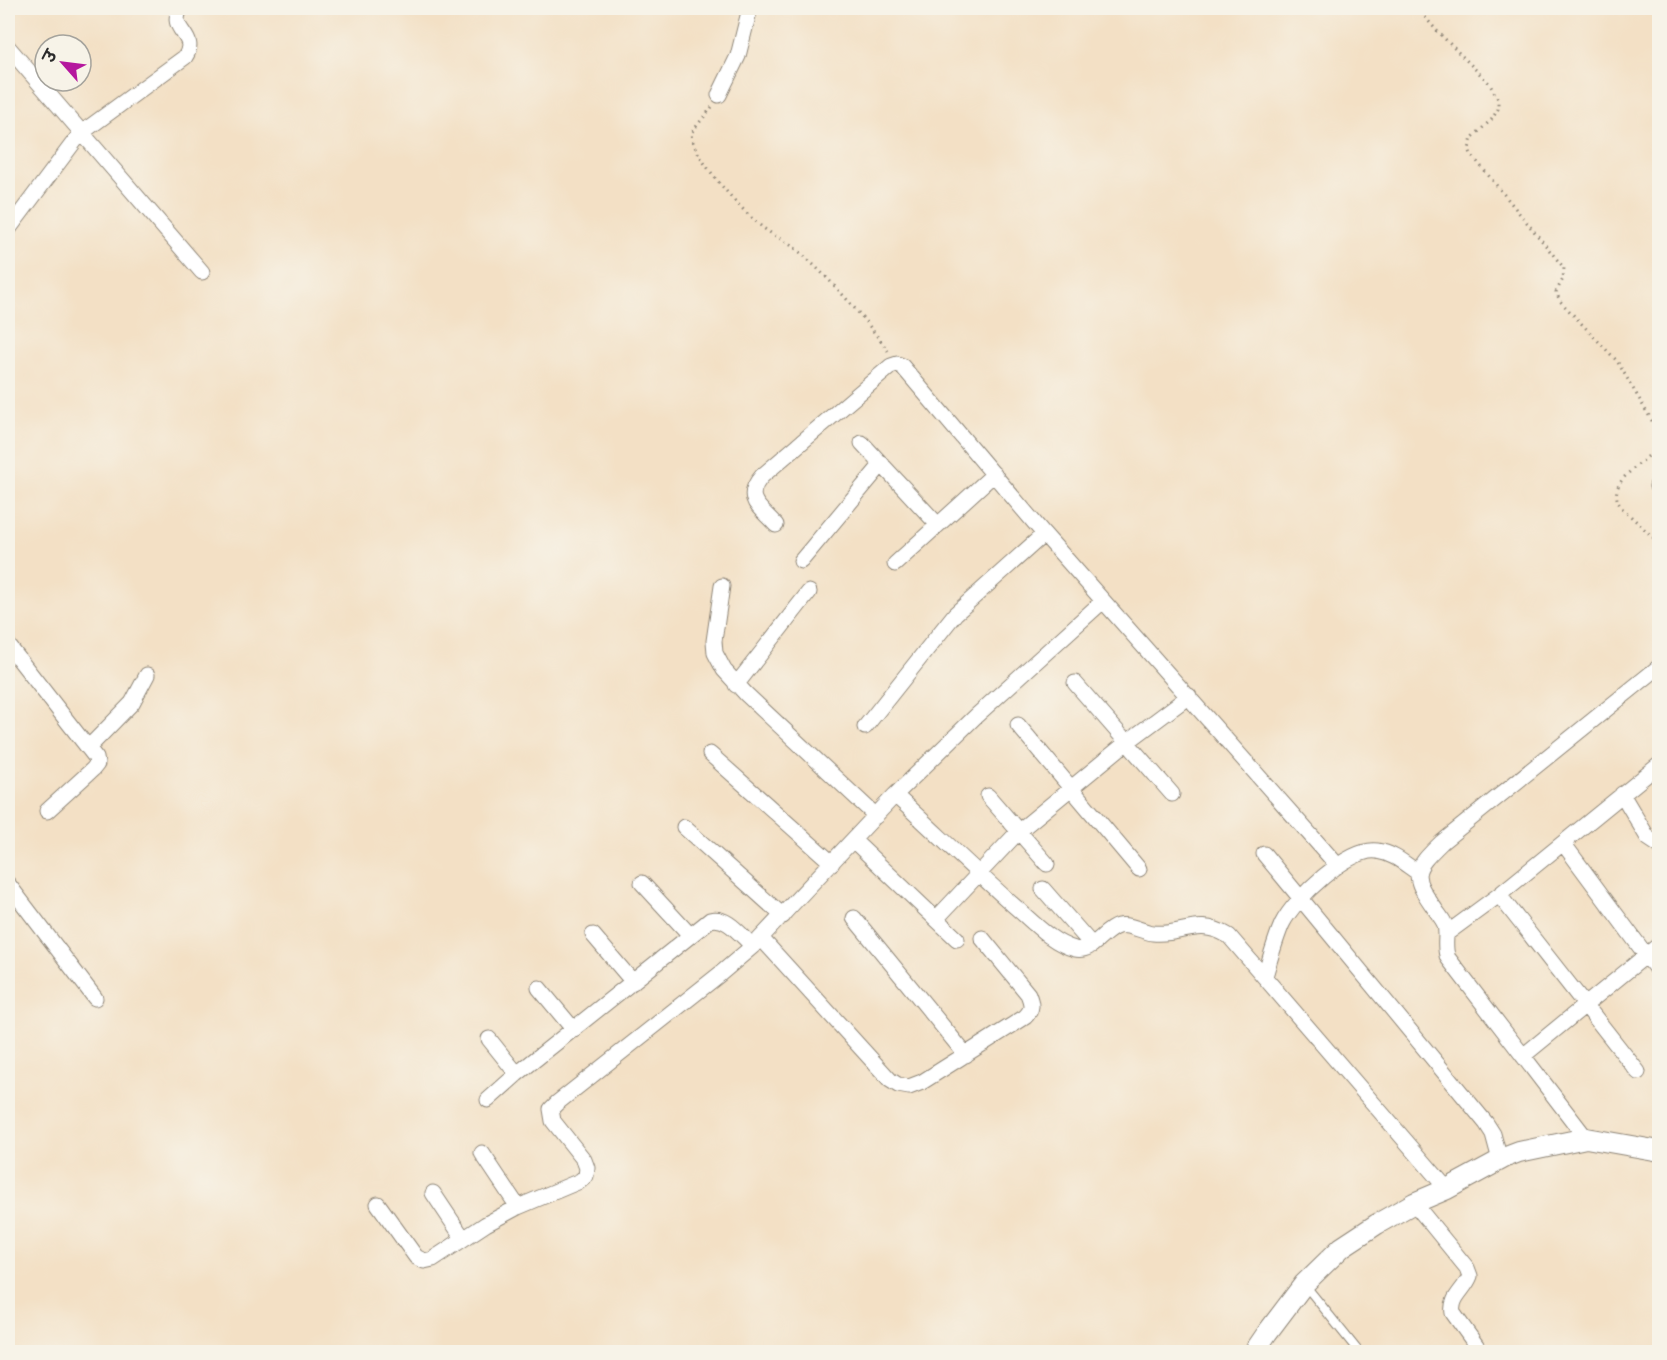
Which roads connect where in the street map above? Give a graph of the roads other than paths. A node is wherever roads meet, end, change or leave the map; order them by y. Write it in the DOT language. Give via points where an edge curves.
graph roads {
  1 [pos="181,8"];
  2 [pos="750,8"];
  3 [pos="8,48"];
  4 [pos="719,94"];
  5 [pos="80,134"];
  6 [pos="8,230"];
  7 [pos="202,272"];
  8 [pos="862,443"];
  9 [pos="882,464"];
  10 [pos="994,474"];
  11 [pos="776,525"];
  12 [pos="938,525"];
  13 [pos="1044,534"];
  14 [pos="801,561"];
  15 [pos="895,564"];
  16 [pos="722,586"];
  17 [pos="809,592"];
  18 [pos="1103,601"];
  19 [pos="8,645"];
  20 [pos="1659,666"];
  21 [pos="147,675"];
  22 [pos="1075,683"];
  23 [pos="736,685"];
  24 [pos="1189,696"];
  25 [pos="1018,725"];
  26 [pos="865,727"];
  27 [pos="1126,743"];
  28 [pos="88,748"];
  29 [pos="710,754"];
  30 [pos="1659,764"];
  31 [pos="1071,788"];
  32 [pos="1172,794"];
  33 [pos="1622,794"];
  34 [pos="895,795"];
  35 [pos="988,796"];
  36 [pos="47,811"];
  37 [pos="876,816"];
  38 [pos="684,826"];
  39 [pos="1019,831"];
  40 [pos="853,840"];
  41 [pos="1563,843"];
  42 [pos="1659,846"];
  43 [pos="1264,854"];
  44 [pos="832,863"];
  45 [pos="1047,864"];
  46 [pos="1338,866"];
  47 [pos="1139,869"];
  48 [pos="1417,872"];
  49 [pos="978,873"];
  50 [pos="642,883"];
  51 [pos="8,884"];
  52 [pos="1043,888"];
  53 [pos="1499,895"];
  54 [pos="1301,898"];
  55 [pos="783,916"];
  56 [pos="854,918"];
  57 [pos="936,919"];
  58 [pos="1446,934"];
  59 [pos="593,935"];
  60 [pos="690,935"];
  61 [pos="982,938"];
  62 [pos="957,939"];
  63 [pos="757,942"];
  64 [pos="1659,944"];
  65 [pos="1092,945"];
  66 [pos="1646,955"];
  67 [pos="1659,974"];
  68 [pos="1265,976"];
  69 [pos="633,982"];
  70 [pos="539,988"];
  71 [pos="95,998"];
  72 [pos="1586,1005"];
  73 [pos="574,1030"];
  74 [pos="489,1039"];
  75 [pos="966,1056"];
  76 [pos="1523,1056"];
  77 [pos="1638,1072"];
  78 [pos="517,1074"];
  79 [pos="488,1100"];
  80 [pos="1586,1138"];
  81 [pos="1659,1151"];
  82 [pos="482,1153"];
  83 [pos="1508,1156"];
  84 [pos="1447,1188"];
  85 [pos="433,1193"];
  86 [pos="1414,1203"];
  87 [pos="378,1204"];
  88 [pos="518,1207"];
  89 [pos="463,1239"];
  90 [pos="1304,1284"];
  91 [pos="1254,1353"];
  92 [pos="1359,1353"];
  93 [pos="1480,1353"];
  1 -- 5 [label="street" via="176,16 189,45 185,57"];
  2 -- 4 [label="street" via="738,56"];
  3 -- 5 [label="street"];
  5 -- 6 [label="street"];
  5 -- 7 [label="street"];
  8 -- 9 [label="street"];
  9 -- 12 [label="street"];
  9 -- 14 [label="street"];
  10 -- 11 [label="street" via="897,364 755,484 754,500"];
  10 -- 12 [label="street"];
  10 -- 13 [label="street"];
  12 -- 15 [label="street"];
  13 -- 18 [label="street"];
  13 -- 26 [label="street" via="955,614"];
  16 -- 23 [label="street" via="715,653"];
  17 -- 23 [label="street"];
  18 -- 24 [label="street"];
  18 -- 34 [label="street"];
  19 -- 28 [label="street"];
  20 -- 48 [label="street" via="1442,842"];
  21 -- 28 [label="street" via="132,703"];
  22 -- 27 [label="street"];
  23 -- 37 [label="street"];
  24 -- 27 [label="street"];
  24 -- 46 [label="street"];
  25 -- 31 [label="street"];
  27 -- 31 [label="street"];
  27 -- 32 [label="street"];
  28 -- 36 [label="street" via="97,764"];
  29 -- 44 [label="street"];
  30 -- 33 [label="street"];
  31 -- 39 [label="street"];
  31 -- 47 [label="street"];
  33 -- 41 [label="street"];
  33 -- 42 [label="street" via="1648,838"];
  34 -- 37 [label="street"];
  34 -- 49 [label="street"];
  35 -- 39 [label="street"];
  37 -- 40 [label="street"];
  38 -- 55 [label="street"];
  39 -- 45 [label="street"];
  39 -- 49 [label="street"];
  40 -- 44 [label="street"];
  40 -- 57 [label="street"];
  41 -- 53 [label="street"];
  41 -- 66 [label="street"];
  43 -- 54 [label="street"];
  44 -- 55 [label="street"];
  46 -- 48 [label="street" via="1364,851 1375,850 1397,858"];
  46 -- 54 [label="street"];
  48 -- 58 [label="street" via="1420,888 1442,920"];
  49 -- 57 [label="street"];
  49 -- 65 [label="street" via="1054,938 1076,949"];
  50 -- 60 [label="street"];
  51 -- 71 [label="street"];
  52 -- 65 [label="street"];
  53 -- 58 [label="street"];
  53 -- 72 [label="street"];
  54 -- 68 [label="street" via="1283,923"];
  54 -- 83 [label="street" via="1486,1123"];
  55 -- 63 [label="street"];
  56 -- 75 [label="street"];
  57 -- 62 [label="street"];
  58 -- 76 [label="street" via="1448,958"];
  59 -- 69 [label="street"];
  60 -- 63 [label="street" via="717,918"];
  60 -- 69 [label="street"];
  61 -- 75 [label="street" via="1032,1003 1025,1017"];
  63 -- 75 [label="street" via="898,1086 909,1088"];
  63 -- 88 [label="street" via="556,1103 553,1121 584,1160 586,1176"];
  64 -- 66 [label="street"];
  65 -- 68 [label="street" via="1118,926 1156,934 1200,926 1212,928 1229,936"];
  66 -- 67 [label="street"];
  66 -- 72 [label="street"];
  68 -- 84 [label="street"];
  69 -- 73 [label="street"];
  70 -- 73 [label="street"];
  72 -- 76 [label="street"];
  72 -- 77 [label="street"];
  73 -- 78 [label="street"];
  74 -- 78 [label="street"];
  76 -- 80 [label="street"];
  78 -- 79 [label="street"];
  80 -- 81 [label="street"];
  80 -- 83 [label="street"];
  82 -- 88 [label="street"];
  83 -- 84 [label="street"];
  84 -- 86 [label="street"];
  85 -- 89 [label="street"];
  86 -- 90 [label="street" via="1342,1247"];
  86 -- 93 [label="street" via="1467,1268 1468,1284 1452,1306"];
  87 -- 89 [label="street" via="416,1257 424,1261"];
  88 -- 89 [label="street"];
  90 -- 91 [label="street"];
  90 -- 92 [label="lane"];
}
